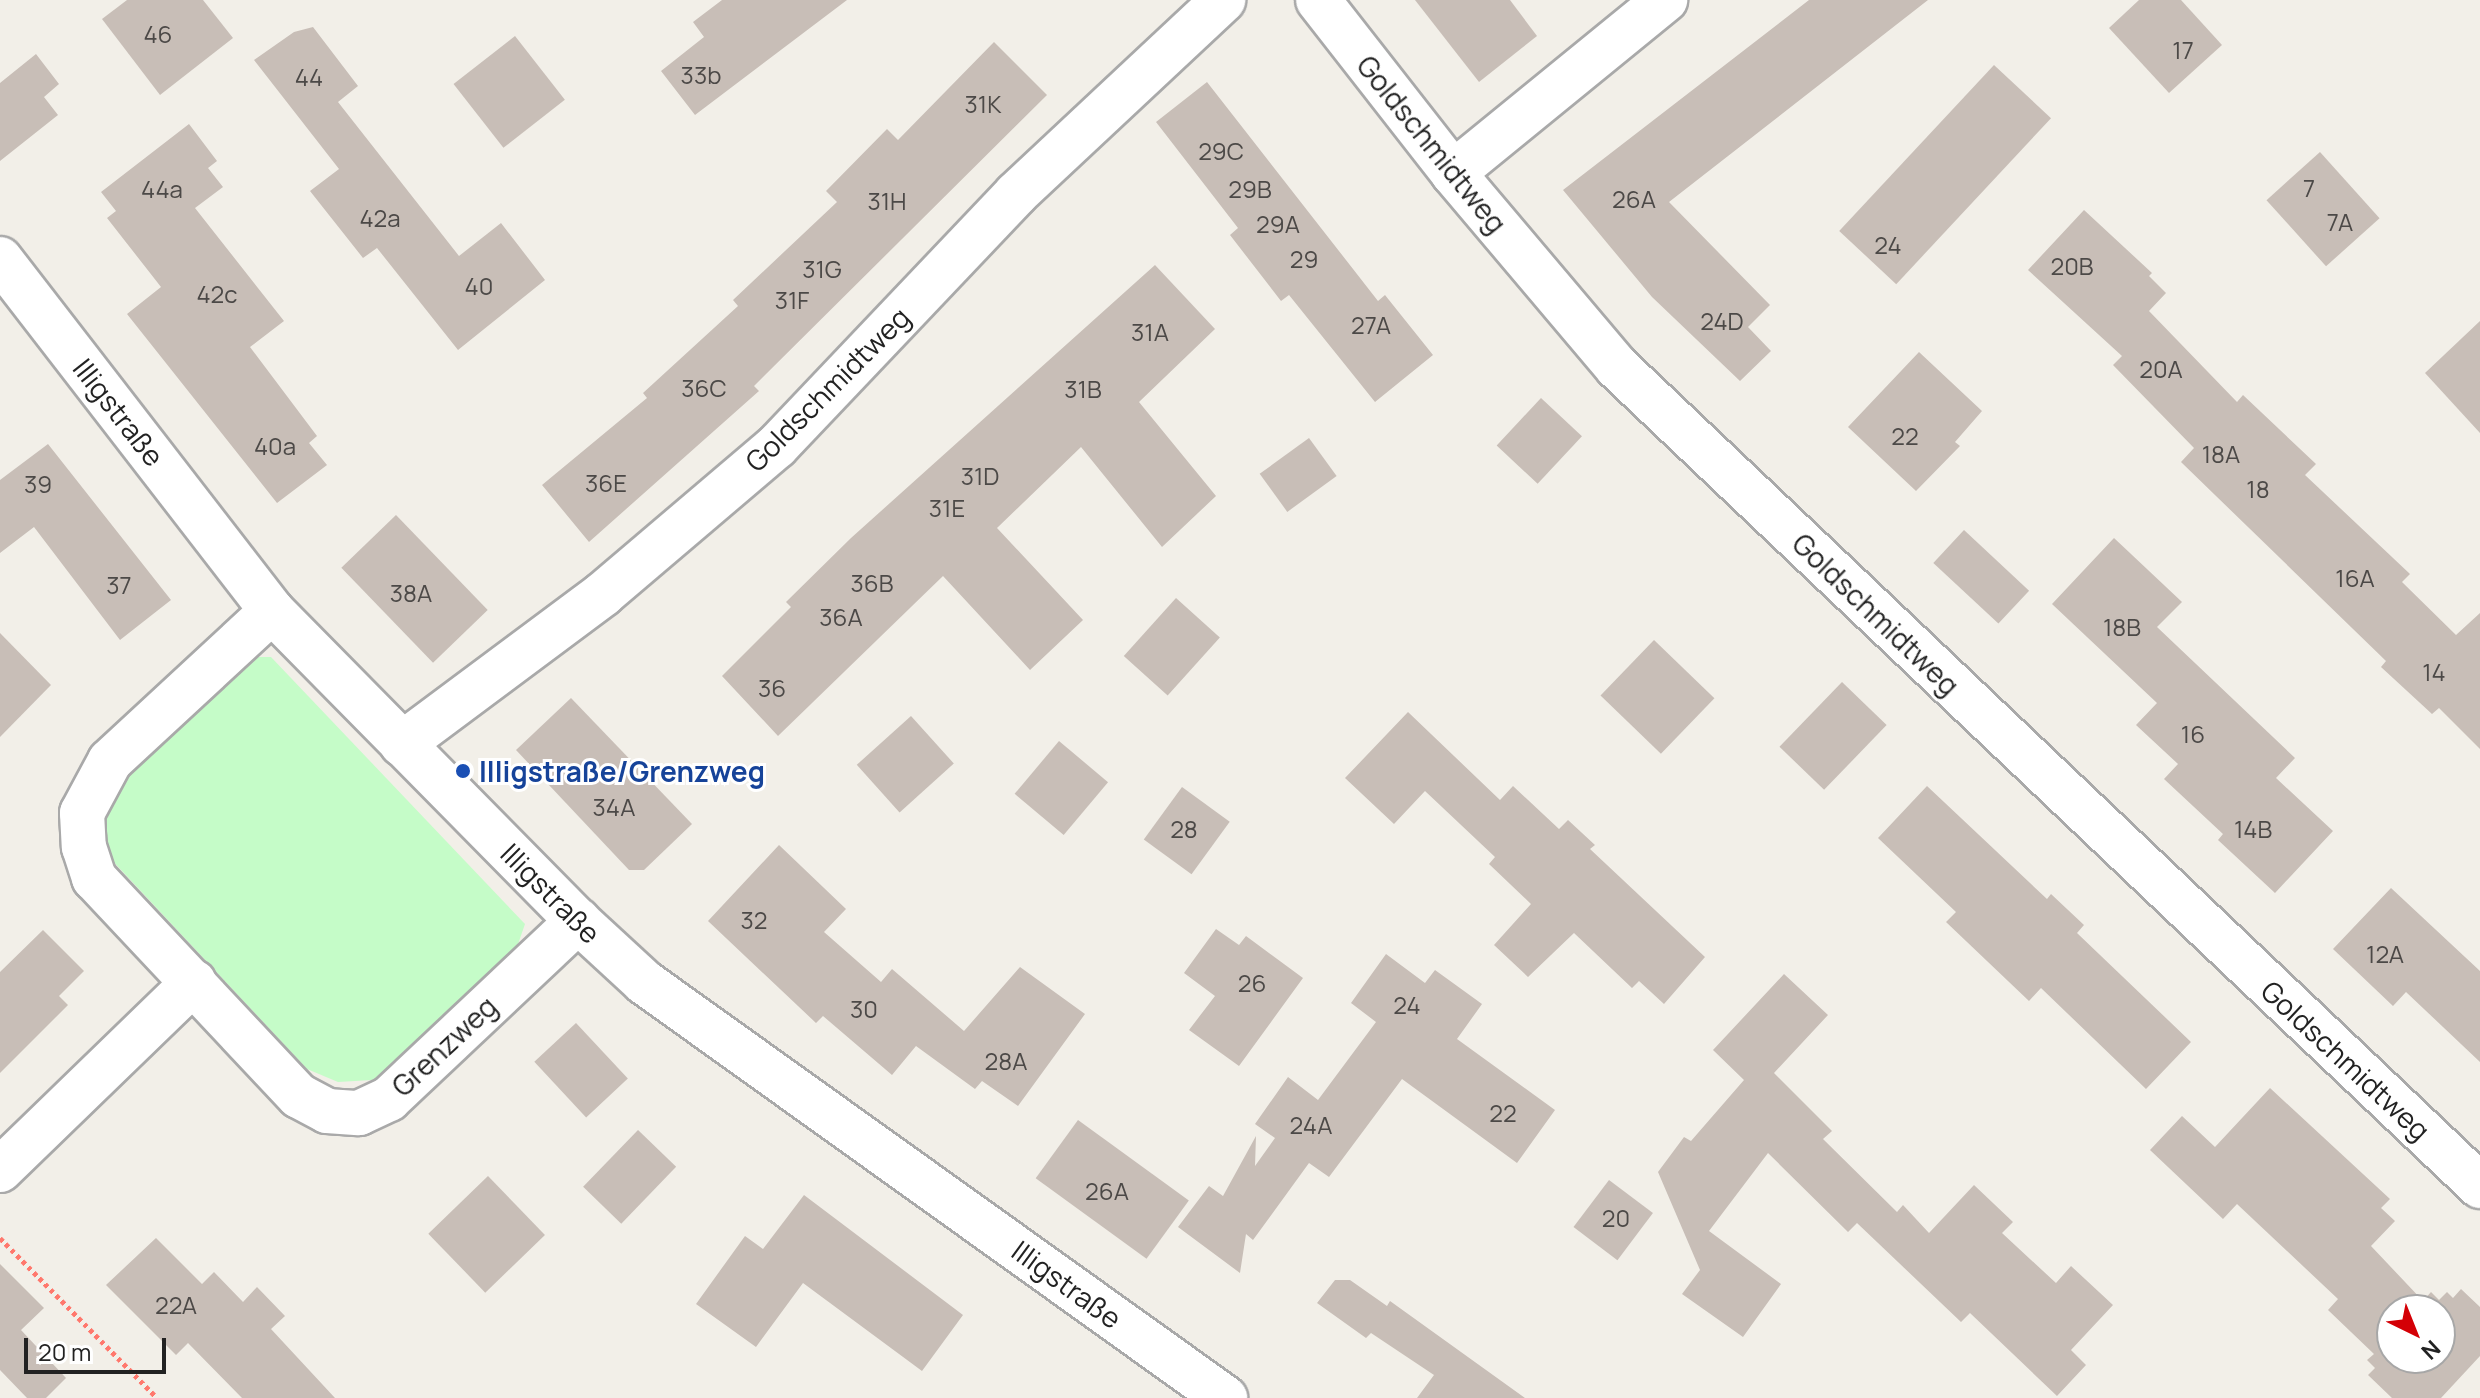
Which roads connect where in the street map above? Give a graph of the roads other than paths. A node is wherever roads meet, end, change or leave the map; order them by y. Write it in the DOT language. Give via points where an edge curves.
graph roads {
  1 [pos="1223,0"];
  2 [pos="1318,0"];
  3 [pos="1665,0"];
  4 [pos="1453,173"];
  5 [pos="0,259"];
  6 [pos="272,611"];
  7 [pos="402,744"];
  8 [pos="578,921"];
  9 [pos="194,982"];
  10 [pos="0,1170"];
  11 [pos="2480,1186"];
  12 [pos="1225,1398"];
  1 -- 7 [label="street, Goldschmidtweg" via="1016,194 777,446 603,594"];
  2 -- 4 [label="street, Goldschmidtweg"];
  3 -- 4 [label="street"];
  4 -- 11 [label="street, Goldschmidtweg" via="1617,367"];
  5 -- 6 [label="street, Illigstraße"];
  6 -- 7 [label="street, Illigstraße"];
  6 -- 9 [label="street, Grenzweg" via="110,761 82,813 84,847 94,878"];
  7 -- 8 [label="street, Illigstraße"];
  8 -- 9 [label="street, Grenzweg" via="389,1099 359,1113 327,1111 299,1096"];
  8 -- 12 [label="street, Illigstraße" via="644,982"];
  9 -- 10 [label="street"];
}
